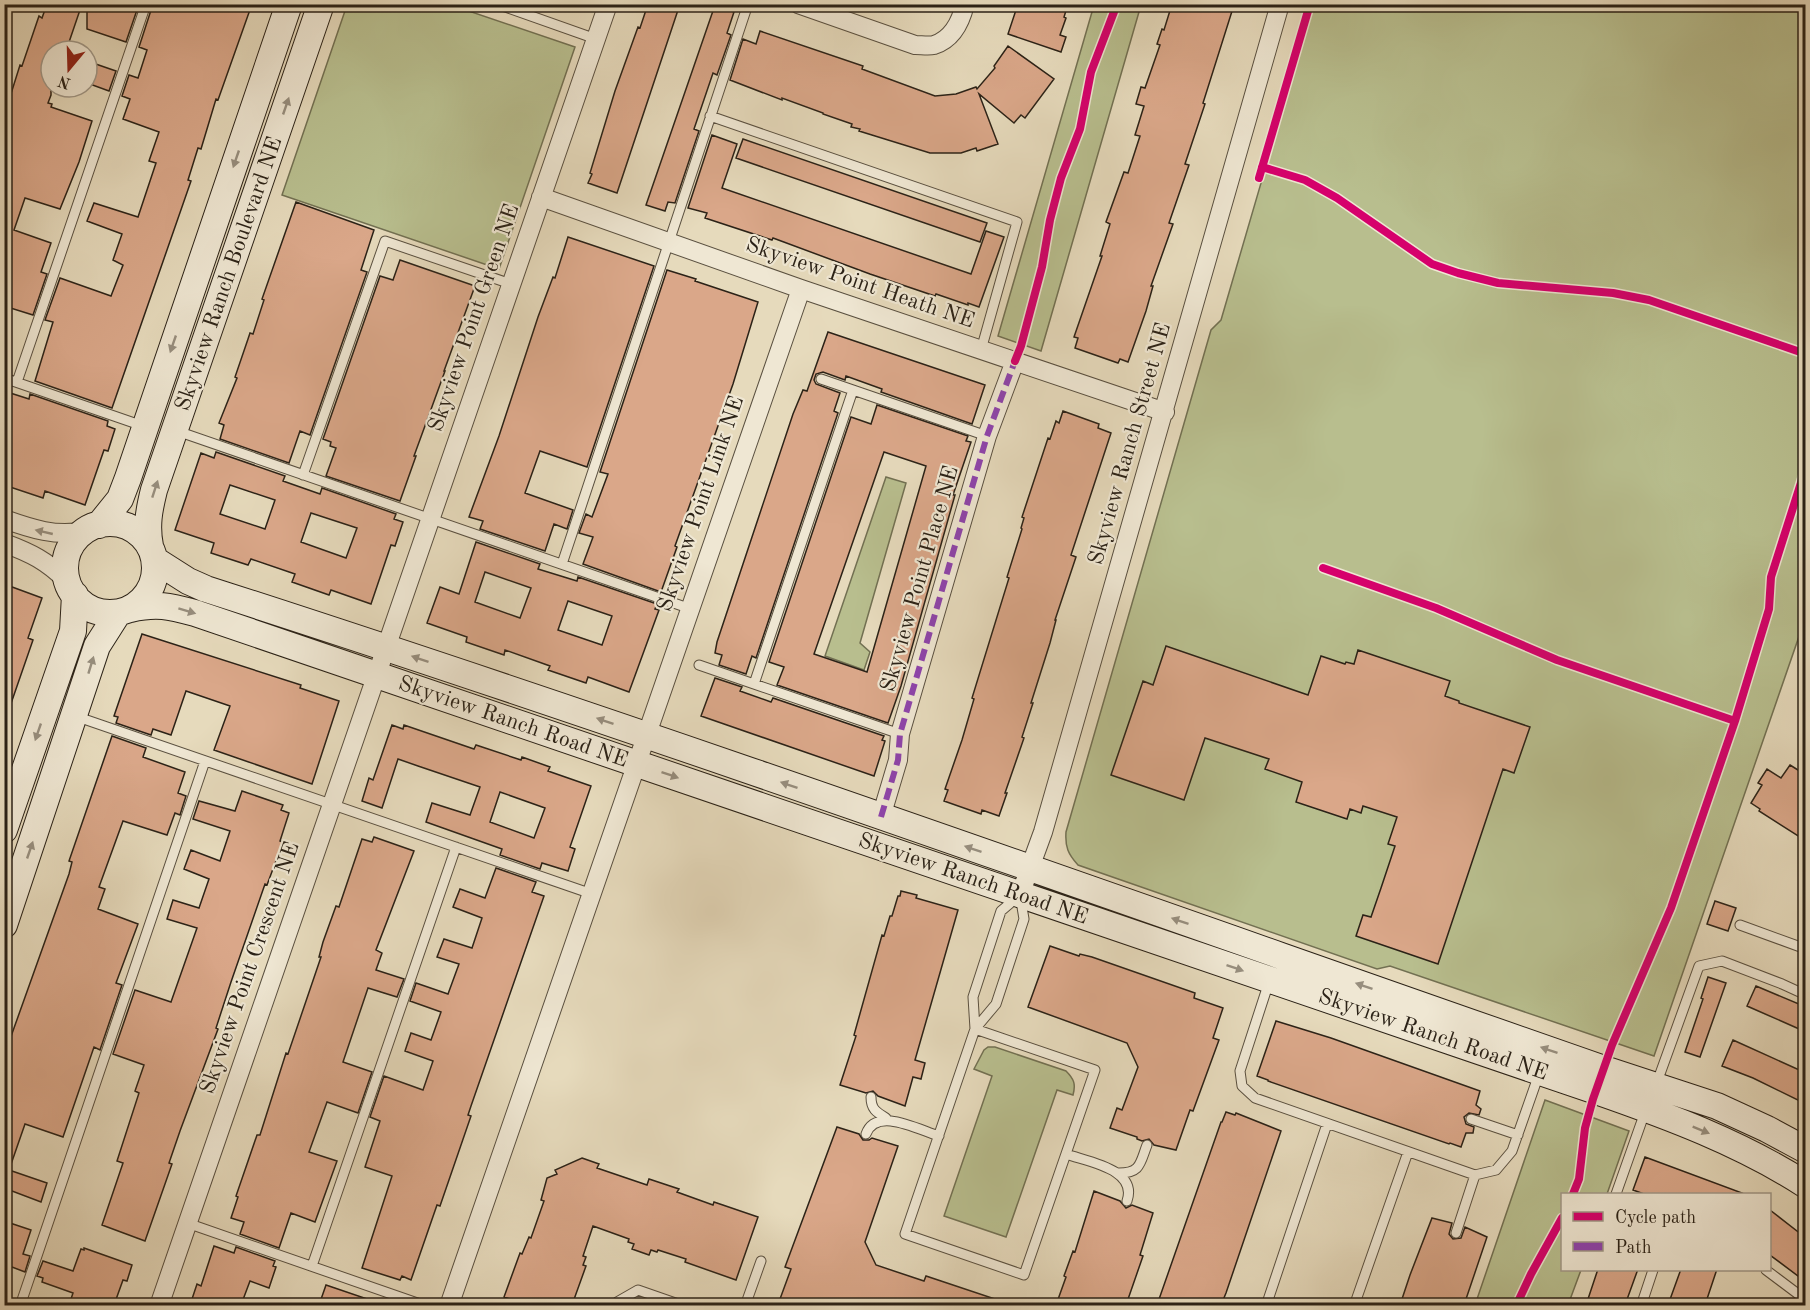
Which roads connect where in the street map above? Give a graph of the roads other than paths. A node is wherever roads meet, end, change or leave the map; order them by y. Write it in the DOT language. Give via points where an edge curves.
graph roads {
  1 [pos="146,4"];
  2 [pos="289,4"];
  3 [pos="321,4"];
  4 [pos="497,4"];
  5 [pos="608,4"];
  6 [pos="748,4"];
  7 [pos="798,4"];
  8 [pos="965,4"];
  9 [pos="1280,4"];
  10 [pos="596,39"];
  11 [pos="710,116"];
  12 [pos="541,197"];
  13 [pos="668,242"];
  14 [pos="511,284"];
  15 [pos="801,289"];
  16 [pos="981,350"];
  17 [pos="1016,361"];
  18 [pos="4,378"];
  19 [pos="821,379"];
  20 [pos="17,382"];
  21 [pos="853,390"];
  22 [pos="1165,412"];
  23 [pos="145,427"];
  24 [pos="176,430"];
  25 [pos="987,436"];
  26 [pos="303,475"];
  27 [pos="430,518"];
  28 [pos="4,519"];
  29 [pos="92,528"];
  30 [pos="4,543"];
  31 [pos="152,553"];
  32 [pos="562,564"];
  33 [pos="71,588"];
  34 [pos="691,609"];
  35 [pos="124,611"];
  36 [pos="385,647"];
  37 [pos="699,665"];
  38 [pos="376,675"];
  39 [pos="754,684"];
  40 [pos="75,716"];
  41 [pos="900,734"];
  42 [pos="646,735"];
  43 [pos="205,761"];
  44 [pos="637,764"];
  45 [pos="331,804"];
  46 [pos="881,817"];
  47 [pos="4,831"];
  48 [pos="456,847"];
  49 [pos="1029,869"];
  50 [pos="592,894"];
  51 [pos="1020,895"];
  52 [pos="4,925"];
  53 [pos="1740,925"];
  54 [pos="1806,949"];
  55 [pos="1270,980"];
  56 [pos="1806,995"];
  57 [pos="975,1029"];
  58 [pos="1540,1071"];
  59 [pos="871,1096"];
  60 [pos="1649,1104"];
  61 [pos="886,1118"];
  62 [pos="1471,1119"];
  63 [pos="1327,1124"];
  64 [pos="866,1134"];
  65 [pos="1518,1135"];
  66 [pos="939,1136"];
  67 [pos="1147,1145"];
  68 [pos="1806,1150"];
  69 [pos="1408,1152"];
  70 [pos="1066,1154"];
  71 [pos="1119,1173"];
  72 [pos="1475,1175"];
  73 [pos="1806,1185"];
  74 [pos="1616,1193"];
  75 [pos="1127,1201"];
  76 [pos="187,1223"];
  77 [pos="1456,1233"];
  78 [pos="761,1262"];
  79 [pos="312,1266"];
  80 [pos="1652,1271"];
  81 [pos="1769,1271"];
  82 [pos="1806,1300"];
  83 [pos="20,1305"];
  84 [pos="159,1305"];
  85 [pos="426,1305"];
  86 [pos="449,1305"];
  87 [pos="616,1305"];
  88 [pos="684,1305"];
  89 [pos="745,1305"];
  90 [pos="1266,1305"];
  91 [pos="1354,1305"];
  92 [pos="1641,1305"];
  1 -- 20 [label="lane"];
  2 -- 23 [label="street, Skyview Ranch Boulevard NE, one-way"];
  24 -- 3 [label="street, Skyview Ranch Boulevard NE, one-way"];
  4 -- 10 [label="lane"];
  5 -- 10 [label="street, Skyview Point Green NE"];
  6 -- 11 [label="lane"];
  7 -- 8 [label="street" via="915,45 934,45 951,35"];
  9 -- 22 [label="street, Skyview Ranch Street NE"];
  10 -- 12 [label="street, Skyview Point Green NE"];
  11 -- 13 [label="lane"];
  11 -- 16 [label="lane" via="1017,222"];
  12 -- 13 [label="street, Skyview Point Heath NE"];
  12 -- 14 [label="street, Skyview Point Green NE"];
  13 -- 15 [label="street, Skyview Point Heath NE"];
  13 -- 32 [label="lane"];
  14 -- 26 [label="lane" via="385,241"];
  14 -- 27 [label="street, Skyview Point Green NE"];
  15 -- 16 [label="street, Skyview Point Heath NE"];
  15 -- 34 [label="street, Skyview Point Link NE"];
  16 -- 17 [label="street, Skyview Point Heath NE"];
  17 -- 22 [label="street, Skyview Point Heath NE"];
  17 -- 25 [label="street, Skyview Point Place NE"];
  18 -- 20 [label="lane"];
  19 -- 21 [label="lane"];
  20 -- 23 [label="lane"];
  21 -- 25 [label="lane"];
  21 -- 39 [label="lane"];
  22 -- 49 [label="street, Skyview Ranch Street NE" via="1044,832"];
  23 -- 29 [label="street, Skyview Ranch Boulevard NE" via="120,499"];
  24 -- 26 [label="lane"];
  31 -- 24 [label="street, Skyview Ranch Boulevard NE, one-way" via="147,516"];
  25 -- 41 [label="street, Skyview Point Place NE"];
  26 -- 27 [label="lane"];
  27 -- 32 [label="lane"];
  27 -- 36 [label="street, Skyview Point Green NE"];
  29 -- 28 [label="street, one-way" via="53,534"];
  29 -- 31 [label="street" via="113,523 128,527 140,534"];
  29 -- 33 [label="street" via="75,540 68,553 65,567"];
  30 -- 33 [label="street" via="36,555"];
  31 -- 35 [label="street" via="155,574 151,588 142,601"];
  31 -- 36 [label="street, Skyview Ranch Road NE" via="188,581 206,589"];
  32 -- 34 [label="lane"];
  33 -- 35 [label="street" via="92,609 104,613"];
  33 -- 47 [label="street, one-way" via="73,631"];
  34 -- 42 [label="street, Skyview Point Link NE"];
  35 -- 38 [label="street, Skyview Ranch Road NE, one-way" via="149,604 173,606"];
  40 -- 35 [label="street, one-way" via="97,646"];
  36 -- 38 [label="street, Skyview Point Crescent NE"];
  42 -- 36 [label="street, Skyview Ranch Road NE, one-way"];
  37 -- 39 [label="lane"];
  38 -- 44 [label="street, Skyview Ranch Road NE"];
  38 -- 45 [label="street, Skyview Point Crescent NE"];
  39 -- 41 [label="lane"];
  40 -- 43 [label="lane"];
  52 -- 40 [label="street, one-way"];
  41 -- 46 [label="street, Skyview Point Place NE" via="898,760"];
  42 -- 44 [label="street"];
  46 -- 42 [label="street, Skyview Ranch Road NE, one-way"];
  43 -- 45 [label="lane"];
  43 -- 83 [label="lane"];
  44 -- 50 [label="street"];
  44 -- 51 [label="street, Skyview Ranch Road NE, one-way"];
  45 -- 48 [label="lane"];
  45 -- 76 [label="street, Skyview Point Crescent NE"];
  49 -- 46 [label="street, Skyview Ranch Road NE, one-way"];
  48 -- 50 [label="lane"];
  48 -- 79 [label="lane"];
  49 -- 51 [label="street, Skyview Ranch Street NE"];
  60 -- 49 [label="street, Skyview Ranch Road NE, one-way" via="1604,1069"];
  50 -- 86 [label="street"];
  51 -- 55 [label="street, Skyview Ranch Road NE, one-way"];
  51 -- 57 [label="lane" via="1024,919 996,1004"];
  51 -- 57 [label="lane" via="1001,911 973,997"];
  53 -- 54 [label="lane"];
  55 -- 58 [label="street, Skyview Ranch Road NE"];
  55 -- 63 [label="lane" via="1240,1071 1242,1086 1256,1098"];
  56 -- 60 [label="lane" via="1722,961 1699,966"];
  57 -- 66 [label="lane"];
  57 -- 70 [label="lane" via="1095,1070"];
  58 -- 60 [label="street, Skyview Ranch Road NE"];
  58 -- 65 [label="lane"];
  59 -- 61 [label="lane" via="871,1105"];
  60 -- 68 [label="street, Skyview Ranch Road NE" via="1717,1106"];
  60 -- 73 [label="street, Skyview Ranch Road NE, one-way"];
  60 -- 74 [label="lane"];
  61 -- 64 [label="lane" via="875,1122"];
  61 -- 66 [label="lane"];
  62 -- 65 [label="lane"];
  63 -- 69 [label="lane"];
  63 -- 90 [label="lane"];
  65 -- 72 [label="lane" via="1512,1151 1496,1170"];
  66 -- 70 [label="lane" via="905,1234 1024,1275"];
  67 -- 71 [label="lane" via="1138,1167 1130,1173"];
  69 -- 72 [label="lane"];
  69 -- 91 [label="lane"];
  70 -- 71 [label="lane"];
  71 -- 75 [label="lane" via="1128,1183"];
  72 -- 77 [label="lane"];
  76 -- 79 [label="lane"];
  76 -- 84 [label="street, Skyview Point Crescent NE"];
  78 -- 89 [label="lane"];
  79 -- 85 [label="lane"];
  80 -- 92 [label="lane"];
  81 -- 82 [label="lane"];
  87 -- 88 [label="lane" via="638,1290"];
}
